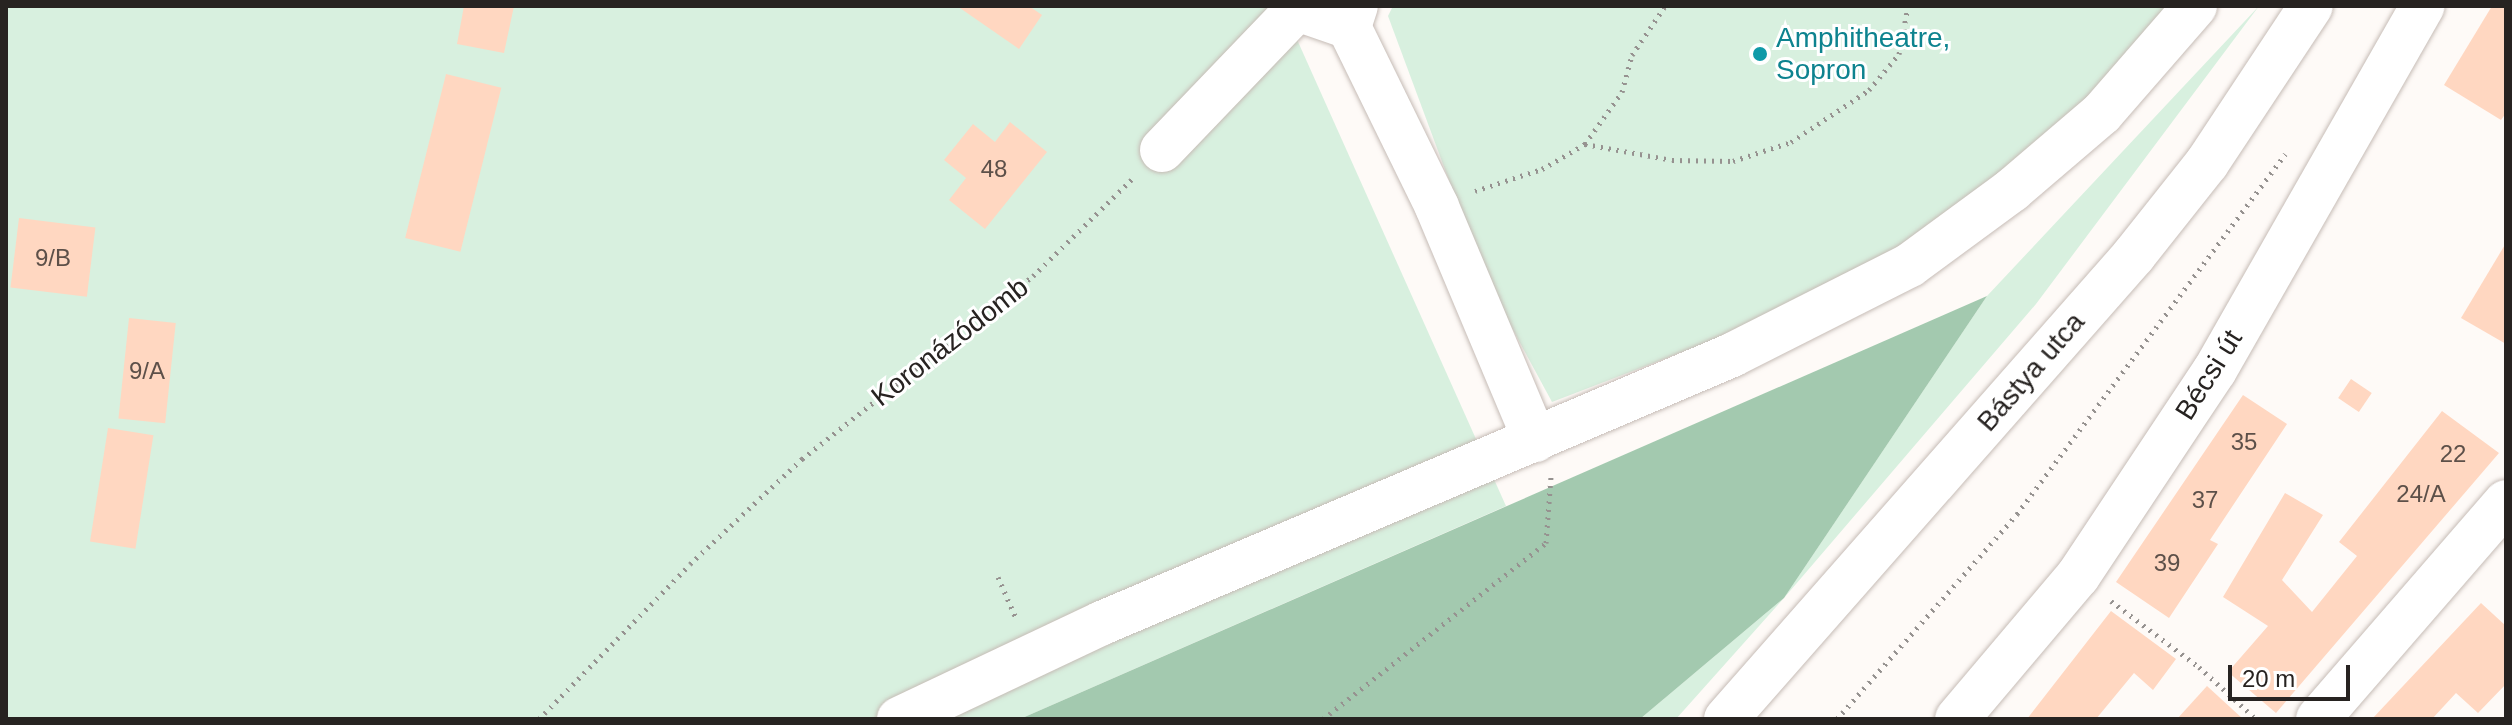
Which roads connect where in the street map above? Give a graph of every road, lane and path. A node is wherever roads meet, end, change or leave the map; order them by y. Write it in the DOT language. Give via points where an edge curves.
graph roads {
  1 [pos="1665,6"];
  2 [pos="1908,6"];
  3 [pos="2195,6"];
  4 [pos="2311,6"];
  5 [pos="2423,6"];
  6 [pos="1352,16"];
  7 [pos="1585,144"];
  8 [pos="2290,148"];
  9 [pos="1162,150"];
  10 [pos="1437,207"];
  11 [pos="1535,440"];
  12 [pos="1552,479"];
  13 [pos="2506,502"];
  14 [pos="2078,576"];
  15 [pos="998,577"];
  16 [pos="1018,623"];
  17 [pos="539,719"];
  18 [pos="899,719"];
  19 [pos="1323,719"];
  20 [pos="1726,719"];
  21 [pos="1837,719"];
  22 [pos="1957,719"];
  23 [pos="2256,719"];
  24 [pos="2318,719"];
  1 -- 7 [label="path" via="1632,55 1622,92"];
  2 -- 7 [label="path" via="1899,54 1869,90 1791,142 1733,161 1672,160"];
  3 -- 11 [label="street" via="2102,113 2012,190 1910,265 1732,355"];
  4 -- 20 [label="street, Bástya utca" via="2207,163 2134,255"];
  5 -- 14 [label="street, Bécsi út" via="2215,370"];
  6 -- 9 [label="street" via="1297,9"];
  6 -- 10 [label="street"];
  7 -- 10 [label="path" via="1542,169"];
  8 -- 21 [label="path" via="2017,514"];
  9 -- 17 [label="path, Koronázódomb" via="1033,276 802,459 690,564"];
  10 -- 11 [label="street"];
  11 -- 18 [label="street" via="1102,623"];
  12 -- 19 [label="path" via="1546,543"];
  13 -- 24 [label="street"];
  14 -- 22 [label="street, Bécsi út"];
  14 -- 23 [label="path" via="2199,667"];
  15 -- 16 [label="path"];
}
